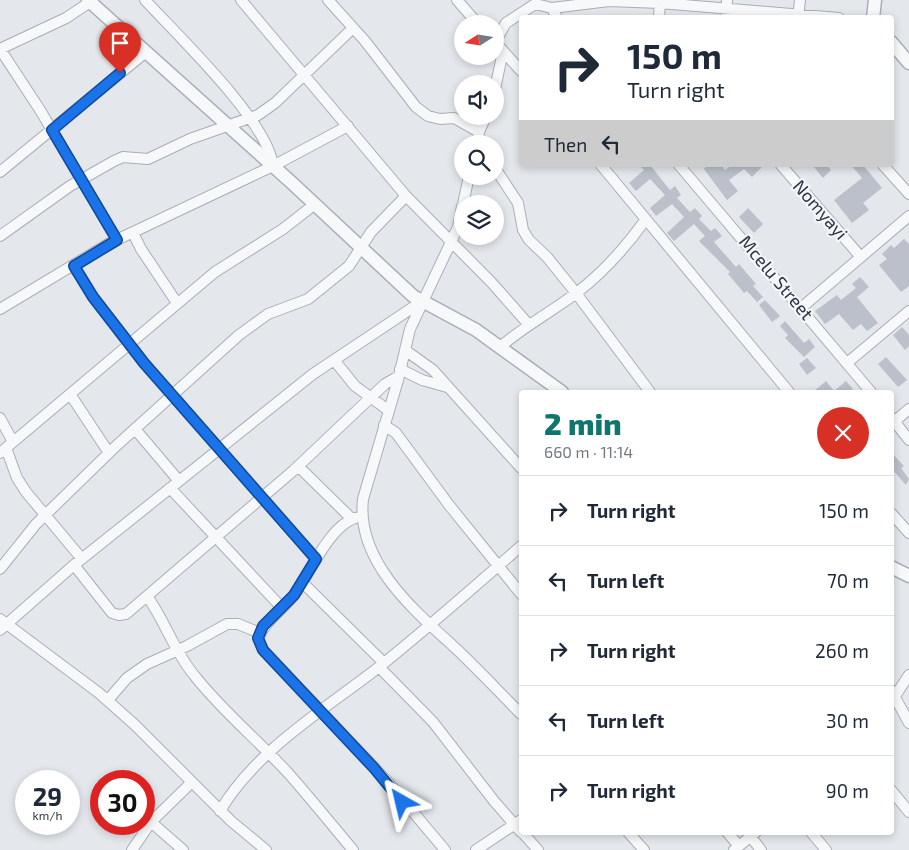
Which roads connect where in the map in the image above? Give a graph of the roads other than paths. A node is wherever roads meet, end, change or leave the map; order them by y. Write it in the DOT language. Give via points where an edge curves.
graph roads {
  1 [pos="145,0"];
  2 [pos="242,0"];
  3 [pos="328,0"];
  4 [pos="457,0"];
  5 [pos="800,0"];
  6 [pos="875,0"];
  7 [pos="90,1"];
  8 [pos="660,1"];
  9 [pos="552,8"];
  10 [pos="727,9"];
  11 [pos="470,15"];
  12 [pos="556,15"];
  13 [pos="659,15"];
  14 [pos="789,15"];
  15 [pos="799,15"];
  16 [pos="873,15"];
  17 [pos="504,26"];
  18 [pos="353,28"];
  19 [pos="894,46"];
  20 [pos="0,49"];
  21 [pos="146,52"];
  22 [pos="504,52"];
  23 [pos="909,63"];
  24 [pos="519,69"];
  25 [pos="305,75"];
  26 [pos="250,118"];
  27 [pos="482,125"];
  28 [pos="348,126"];
  29 [pos="229,127"];
  30 [pos="52,130"];
  31 [pos="479,132"];
  32 [pos="478,135"];
  33 [pos="273,166"];
  34 [pos="603,167"];
  35 [pos="681,167"];
  36 [pos="782,167"];
  37 [pos="885,167"];
  38 [pos="0,172"];
  39 [pos="81,181"];
  40 [pos="504,182"];
  41 [pos="909,194"];
  42 [pos="406,196"];
  43 [pos="314,204"];
  44 [pos="909,216"];
  45 [pos="646,219"];
  46 [pos="133,233"];
  47 [pos="0,236"];
  48 [pos="454,236"];
  49 [pos="117,240"];
  50 [pos="452,241"];
  51 [pos="360,248"];
  52 [pos="860,256"];
  53 [pos="74,266"];
  54 [pos="576,293"];
  55 [pos="422,301"];
  56 [pos="178,303"];
  57 [pos="801,308"];
  58 [pos="0,309"];
  59 [pos="909,311"];
  60 [pos="529,325"];
  61 [pos="129,343"];
  62 [pos="500,347"];
  63 [pos="405,350"];
  64 [pos="334,360"];
  65 [pos="847,363"];
  66 [pos="400,372"];
  67 [pos="448,388"];
  68 [pos="556,390"];
  69 [pos="649,390"];
  70 [pos="787,390"];
  71 [pos="869,390"];
  72 [pos="70,394"];
  73 [pos="173,395"];
  74 [pos="372,398"];
  75 [pos="909,409"];
  76 [pos="388,410"];
  77 [pos="0,418"];
  78 [pos="894,418"];
  79 [pos="894,420"];
  80 [pos="384,425"];
  81 [pos="135,429"];
  82 [pos="909,440"];
  83 [pos="6,448"];
  84 [pos="218,449"];
  85 [pos="109,453"];
  86 [pos="298,466"];
  87 [pos="519,466"];
  88 [pos="179,481"];
  89 [pos="170,488"];
  90 [pos="261,499"];
  91 [pos="45,515"];
  92 [pos="894,516"];
  93 [pos="356,518"];
  94 [pos="909,533"];
  95 [pos="214,537"];
  96 [pos="519,548"];
  97 [pos="316,559"];
  98 [pos="78,562"];
  99 [pos="498,566"];
  100 [pos="894,568"];
  101 [pos="0,569"];
  102 [pos="909,576"];
  103 [pos="302,582"];
  104 [pos="519,592"];
  105 [pos="147,596"];
  106 [pos="282,608"];
  107 [pos="2,624"];
  108 [pos="429,626"];
  109 [pos="260,633"];
  110 [pos="177,652"];
  111 [pos="382,665"];
  112 [pos="909,675"];
  113 [pos="894,695"];
  114 [pos="894,698"];
  115 [pos="108,700"];
  116 [pos="320,711"];
  117 [pos="519,712"];
  118 [pos="909,723"];
  119 [pos="269,755"];
  120 [pos="192,782"];
  121 [pos="894,794"];
  122 [pos="220,810"];
  123 [pos="909,812"];
  124 [pos="155,818"];
  125 [pos="155,826"];
  126 [pos="519,826"];
  127 [pos="519,828"];
  128 [pos="142,835"];
  129 [pos="526,835"];
  130 [pos="631,835"];
  131 [pos="729,835"];
  132 [pos="754,835"];
  133 [pos="814,835"];
  134 [pos="736,848"];
  135 [pos="132,850"];
  136 [pos="183,850"];
  137 [pos="266,850"];
  138 [pos="353,850"];
  139 [pos="445,850"];
  140 [pos="476,850"];
  141 [pos="538,850"];
  142 [pos="644,850"];
  143 [pos="761,850"];
  144 [pos="826,850"];
  1 -- 26 [label="street" via="227,88"];
  2 -- 25 [label="street"];
  3 -- 18 [label="street"];
  4 -- 11 [label="street"];
  5 -- 15 [label="street"];
  6 -- 16 [label="street"];
  7 -- 20 [label="street" via="66,18"];
  7 -- 21 [label="street"];
  8 -- 9 [label="street" via="609,1"];
  8 -- 10 [label="street"];
  8 -- 13 [label="street"];
  9 -- 12 [label="street"];
  9 -- 17 [label="street" via="535,4"];
  10 -- 14 [label="street"];
  18 -- 25 [label="street"];
  18 -- 31 [label="street" via="416,107 428,116 454,118"];
  19 -- 23 [label="street"];
  20 -- 30 [label="street"];
  21 -- 29 [label="street"];
  21 -- 30 [label="street"];
  22 -- 24 [label="street"];
  25 -- 26 [label="street" via="275,103"];
  25 -- 28 [label="street"];
  26 -- 29 [label="street"];
  26 -- 33 [label="street" via="272,154"];
  27 -- 31 [label="street"];
  28 -- 33 [label="street"];
  28 -- 42 [label="street"];
  29 -- 33 [label="street"];
  29 -- 39 [label="street" via="190,139 148,159 123,157"];
  30 -- 38 [label="street"];
  30 -- 39 [label="street"];
  31 -- 32 [label="street"];
  33 -- 43 [label="street"];
  33 -- 46 [label="street"];
  34 -- 45 [label="street"];
  35 -- 57 [label="street, Mcelu Street"];
  36 -- 52 [label="street, Nomyayi"];
  37 -- 41 [label="street"];
  39 -- 47 [label="street" via="19,220"];
  39 -- 49 [label="street"];
  40 -- 54 [label="street" via="518,203 528,240 547,257"];
  42 -- 50 [label="street"];
  42 -- 51 [label="street"];
  43 -- 51 [label="street"];
  43 -- 56 [label="street" via="283,229 215,272"];
  44 -- 52 [label="street"];
  45 -- 54 [label="street" via="628,245"];
  45 -- 70 [label="street"];
  46 -- 49 [label="street"];
  46 -- 56 [label="street"];
  48 -- 50 [label="street"];
  49 -- 53 [label="street"];
  50 -- 55 [label="street"];
  50 -- 60 [label="street"];
  51 -- 55 [label="street"];
  51 -- 73 [label="street" via="350,266 334,280 308,299 268,314 239,334"];
  52 -- 57 [label="street"];
  53 -- 58 [label="street"];
  53 -- 61 [label="street" via="93,297"];
  54 -- 60 [label="street"];
  54 -- 69 [label="street"];
  55 -- 62 [label="street"];
  55 -- 63 [label="street"];
  55 -- 64 [label="street"];
  56 -- 61 [label="street"];
  57 -- 65 [label="street, Mcelu Street"];
  59 -- 65 [label="street"];
  60 -- 62 [label="street"];
  61 -- 72 [label="street"];
  61 -- 73 [label="street"];
  62 -- 68 [label="street"];
  63 -- 66 [label="street"];
  63 -- 67 [label="street" via="433,370"];
  64 -- 74 [label="street" via="355,386"];
  64 -- 84 [label="street"];
  65 -- 71 [label="street, Mcelu Street"];
  66 -- 67 [label="street"];
  66 -- 74 [label="street"];
  66 -- 76 [label="street"];
  67 -- 87 [label="street"];
  72 -- 83 [label="street"];
  72 -- 85 [label="street"];
  73 -- 81 [label="street"];
  73 -- 84 [label="street"];
  74 -- 76 [label="street"];
  74 -- 86 [label="street"];
  75 -- 78 [label="street"];
  76 -- 80 [label="street"];
  77 -- 83 [label="street"];
  79 -- 82 [label="street"];
  80 -- 93 [label="street"];
  80 -- 99 [label="street" via="396,433"];
  81 -- 85 [label="street"];
  81 -- 88 [label="street"];
  83 -- 91 [label="street" via="17,478"];
  84 -- 88 [label="street"];
  84 -- 90 [label="street"];
  85 -- 91 [label="street"];
  86 -- 90 [label="street"];
  86 -- 93 [label="street"];
  88 -- 89 [label="street"];
  89 -- 95 [label="street"];
  89 -- 98 [label="street"];
  90 -- 95 [label="street"];
  90 -- 97 [label="street"];
  91 -- 98 [label="street"];
  91 -- 101 [label="street"];
  92 -- 94 [label="street"];
  93 -- 97 [label="street"];
  93 -- 108 [label="street" via="384,575"];
  95 -- 105 [label="street"];
  95 -- 106 [label="street"];
  96 -- 99 [label="street"];
  97 -- 103 [label="street"];
  98 -- 105 [label="street" via="112,613 126,614"];
  98 -- 107 [label="street"];
  99 -- 104 [label="street"];
  99 -- 108 [label="street"];
  100 -- 102 [label="street"];
  103 -- 106 [label="street"];
  103 -- 111 [label="street"];
  105 -- 110 [label="street"];
  106 -- 109 [label="street"];
  107 -- 115 [label="street"];
  108 -- 111 [label="street"];
  108 -- 117 [label="street"];
  109 -- 110 [label="street" via="238,624 227,624"];
  109 -- 116 [label="street" via="258,638 263,650"];
  110 -- 115 [label="street" via="147,664 127,678"];
  110 -- 119 [label="street" via="224,710"];
  111 -- 116 [label="street"];
  111 -- 126 [label="street"];
  112 -- 113 [label="street"];
  114 -- 118 [label="street"];
  115 -- 120 [label="street"];
  116 -- 119 [label="street"];
  116 -- 139 [label="street" via="387,781"];
  119 -- 122 [label="street" via="234,788"];
  119 -- 138 [label="street"];
  120 -- 122 [label="street"];
  120 -- 124 [label="street"];
  121 -- 123 [label="street"];
  122 -- 137 [label="street"];
  125 -- 136 [label="street"];
  127 -- 140 [label="street"];
  128 -- 135 [label="street"];
  129 -- 141 [label="street"];
  130 -- 142 [label="street"];
  131 -- 134 [label="street"];
  132 -- 134 [label="street"];
  132 -- 143 [label="street"];
  133 -- 144 [label="street"];
}
